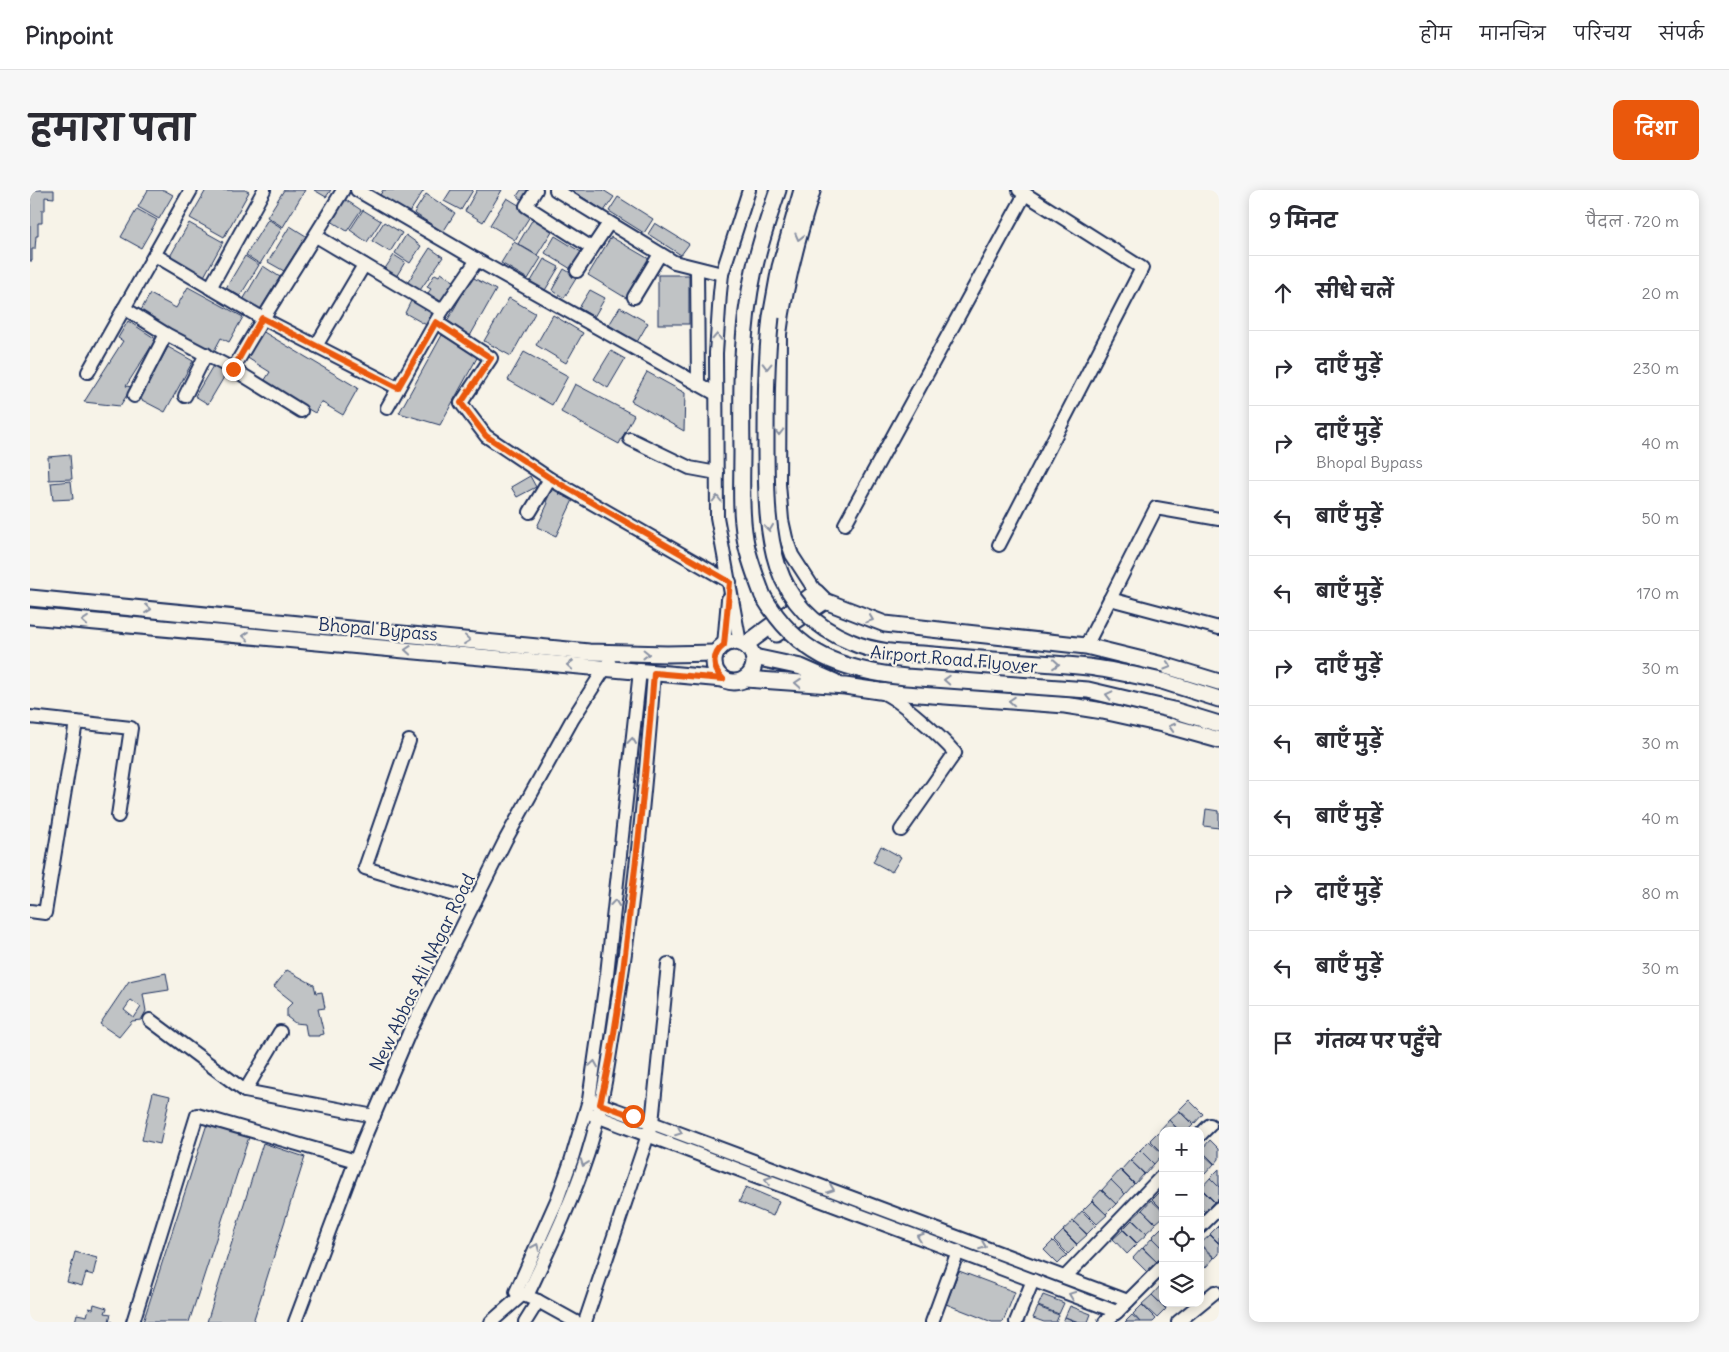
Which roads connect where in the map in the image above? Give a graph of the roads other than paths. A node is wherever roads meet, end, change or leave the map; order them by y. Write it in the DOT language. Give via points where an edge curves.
graph roads {
  1 [pos="191,190"];
  2 [pos="264,190"];
  3 [pos="343,190"];
  4 [pos="357,190"];
  5 [pos="536,190"];
  6 [pos="556,190"];
  7 [pos="750,190"];
  8 [pos="778,190"];
  9 [pos="802,190"];
  10 [pos="814,190"];
  11 [pos="1022,192"];
  12 [pos="609,223"];
  13 [pos="316,236"];
  14 [pos="592,248"];
  15 [pos="660,254"];
  16 [pos="155,255"];
  17 [pos="477,260"];
  18 [pos="364,265"];
  19 [pos="698,269"];
  20 [pos="577,271"];
  21 [pos="722,274"];
  22 [pos="210,288"];
  23 [pos="634,296"];
  24 [pos="124,308"];
  25 [pos="439,316"];
  26 [pos="262,318"];
  27 [pos="166,334"];
  28 [pos="316,346"];
  29 [pos="206,354"];
  30 [pos="233,369"];
  31 [pos="88,372"];
  32 [pos="698,383"];
  33 [pos="398,388"];
  34 [pos="716,394"];
  35 [pos="134,396"];
  36 [pos="185,396"];
  37 [pos="387,408"];
  38 [pos="301,411"];
  39 [pos="630,439"];
  40 [pos="717,473"];
  41 [pos="550,478"];
  42 [pos="530,512"];
  43 [pos="1219,519"];
  44 [pos="845,524"];
  45 [pos="999,545"];
  46 [pos="730,582"];
  47 [pos="820,596"];
  48 [pos="30,598"];
  49 [pos="1110,599"];
  50 [pos="30,616"];
  51 [pos="1219,628"];
  52 [pos="1086,646"];
  53 [pos="720,649"];
  54 [pos="748,649"];
  55 [pos="613,653"];
  56 [pos="606,668"];
  57 [pos="646,672"];
  58 [pos="723,679"];
  59 [pos="746,679"];
  60 [pos="1219,682"];
  61 [pos="845,686"];
  62 [pos="879,692"];
  63 [pos="1219,698"];
  64 [pos="30,717"];
  65 [pos="76,722"];
  66 [pos="1219,724"];
  67 [pos="1219,740"];
  68 [pos="409,741"];
  69 [pos="118,816"];
  70 [pos="901,830"];
  71 [pos="475,901"];
  72 [pos="30,910"];
  73 [pos="668,964"];
  74 [pos="150,1020"];
  75 [pos="280,1032"];
  76 [pos="245,1090"];
  77 [pos="593,1108"];
  78 [pos="374,1116"];
  79 [pos="652,1122"];
  80 [pos="1210,1125"];
  81 [pos="1204,1131"];
  82 [pos="648,1135"];
  83 [pos="356,1161"];
  84 [pos="1159,1179"];
  85 [pos="1219,1208"];
  86 [pos="1204,1224"];
  87 [pos="958,1251"];
  88 [pos="1159,1270"];
  89 [pos="1065,1277"];
  90 [pos="1033,1280"];
  91 [pos="1218,1293"];
  92 [pos="526,1296"];
  93 [pos="1128,1301"];
  94 [pos="1117,1312"];
  95 [pos="133,1322"];
  96 [pos="296,1322"];
  97 [pos="491,1322"];
  98 [pos="525,1322"];
  99 [pos="576,1322"];
  100 [pos="585,1322"];
  101 [pos="932,1322"];
  102 [pos="1016,1322"];
  103 [pos="1105,1322"];
  104 [pos="1178,1322"];
  1 -- 16 [label="street"];
  2 -- 22 [label="street"];
  3 -- 13 [label="street"];
  4 -- 17 [label="street"];
  5 -- 14 [label="street" via="526,206"];
  6 -- 12 [label="street"];
  7 -- 21 [label="street"];
  66 -- 8 [label="main road, Airport Road Flyover, one-way, bridge" via="1088,690 906,677 862,670 837,663 813,651 790,633 774,614 763,596 745,540 741,400 743,351 754,270"];
  9 -- 63 [label="main road, Airport Road Flyover, one-way, bridge" via="780,267 767,353 767,515 779,571 807,616 852,643 866,647 899,653 1081,666 1162,681"];
  10 -- 47 [label="street, one-way" via="800,232 780,334 779,484 786,538 792,555"];
  11 -- 44 [label="street"];
  11 -- 45 [label="street" via="1142,268"];
  12 -- 14 [label="street"];
  12 -- 15 [label="street"];
  13 -- 18 [label="street"];
  13 -- 26 [label="street"];
  14 -- 20 [label="street"];
  15 -- 19 [label="street"];
  15 -- 23 [label="street"];
  16 -- 22 [label="street"];
  16 -- 24 [label="street"];
  17 -- 25 [label="street"];
  17 -- 32 [label="street"];
  18 -- 25 [label="street"];
  18 -- 28 [label="street"];
  19 -- 21 [label="street"];
  19 -- 32 [label="street"];
  34 -- 21 [label="street, one-way"];
  22 -- 26 [label="street"];
  24 -- 27 [label="street"];
  24 -- 31 [label="street"];
  25 -- 33 [label="street"];
  25 -- 41 [label="street" via="491,358 461,403 486,436"];
  26 -- 28 [label="street"];
  26 -- 30 [label="street"];
  27 -- 29 [label="street"];
  27 -- 35 [label="street"];
  28 -- 33 [label="street"];
  29 -- 30 [label="street"];
  29 -- 36 [label="street"];
  30 -- 38 [label="street"];
  32 -- 34 [label="street"];
  33 -- 37 [label="street"];
  34 -- 40 [label="street"];
  39 -- 40 [label="street" via="690,468"];
  46 -- 40 [label="street, one-way" via="717,517"];
  41 -- 42 [label="street"];
  41 -- 46 [label="street"];
  43 -- 49 [label="street" via="1156,508"];
  46 -- 53 [label="street"];
  46 -- 54 [label="street"];
  47 -- 52 [label="main road, one-way" via="884,624"];
  47 -- 54 [label="main road"];
  48 -- 55 [label="main road, Bhopal Bypass, one-way"];
  49 -- 51 [label="street"];
  49 -- 52 [label="street"];
  56 -- 50 [label="main road, Bhopal Bypass, one-way"];
  52 -- 60 [label="main road, one-way" via="1163,664"];
  53 -- 54 [label="main road" via="729,642"];
  55 -- 53 [label="main road, Bhopal Bypass, one-way" via="667,654"];
  53 -- 58 [label="main road" via="714,658 716,670"];
  54 -- 59 [label="main road" via="753,669"];
  54 -- 61 [label="main road"];
  55 -- 56 [label="street, New Abbas Ali NAgar Road"];
  56 -- 57 [label="main road, Bhopal Bypass"];
  56 -- 71 [label="street, New Abbas Ali NAgar Road" via="572,720"];
  57 -- 58 [label="main road, Bhopal Bypass"];
  57 -- 77 [label="street" via="646,776 625,960 607,1073"];
  58 -- 59 [label="main road" via="734,682"];
  61 -- 59 [label="main road, one-way"];
  61 -- 62 [label="main road"];
  67 -- 62 [label="main road, one-way" via="1162,724 1065,705"];
  62 -- 70 [label="street" via="889,695 955,753"];
  64 -- 65 [label="street"];
  65 -- 69 [label="street" via="131,728"];
  65 -- 72 [label="street" via="45,913"];
  68 -- 71 [label="street" via="365,868"];
  71 -- 78 [label="street, New Abbas Ali NAgar Road" via="409,1033"];
  73 -- 79 [label="street"];
  74 -- 76 [label="street"];
  75 -- 76 [label="street"];
  76 -- 78 [label="street"];
  77 -- 79 [label="street"];
  77 -- 82 [label="street"];
  77 -- 92 [label="street" via="588,1152 571,1200"];
  78 -- 83 [label="street, New Abbas Ali NAgar Road"];
  79 -- 82 [label="street"];
  79 -- 89 [label="street, one-way"];
  80 -- 81 [label="street"];
  87 -- 82 [label="street, one-way"];
  82 -- 100 [label="street"];
  83 -- 95 [label="street" via="197,1115"];
  83 -- 96 [label="street, New Abbas Ali NAgar Road"];
  84 -- 89 [label="street"];
  85 -- 86 [label="street"];
  87 -- 90 [label="street"];
  87 -- 101 [label="street"];
  88 -- 93 [label="street"];
  89 -- 93 [label="street"];
  94 -- 90 [label="street, one-way"];
  90 -- 102 [label="street"];
  91 -- 104 [label="street"];
  92 -- 97 [label="street"];
  92 -- 98 [label="street"];
  92 -- 99 [label="street"];
  93 -- 94 [label="street"];
  94 -- 103 [label="street"];
}
